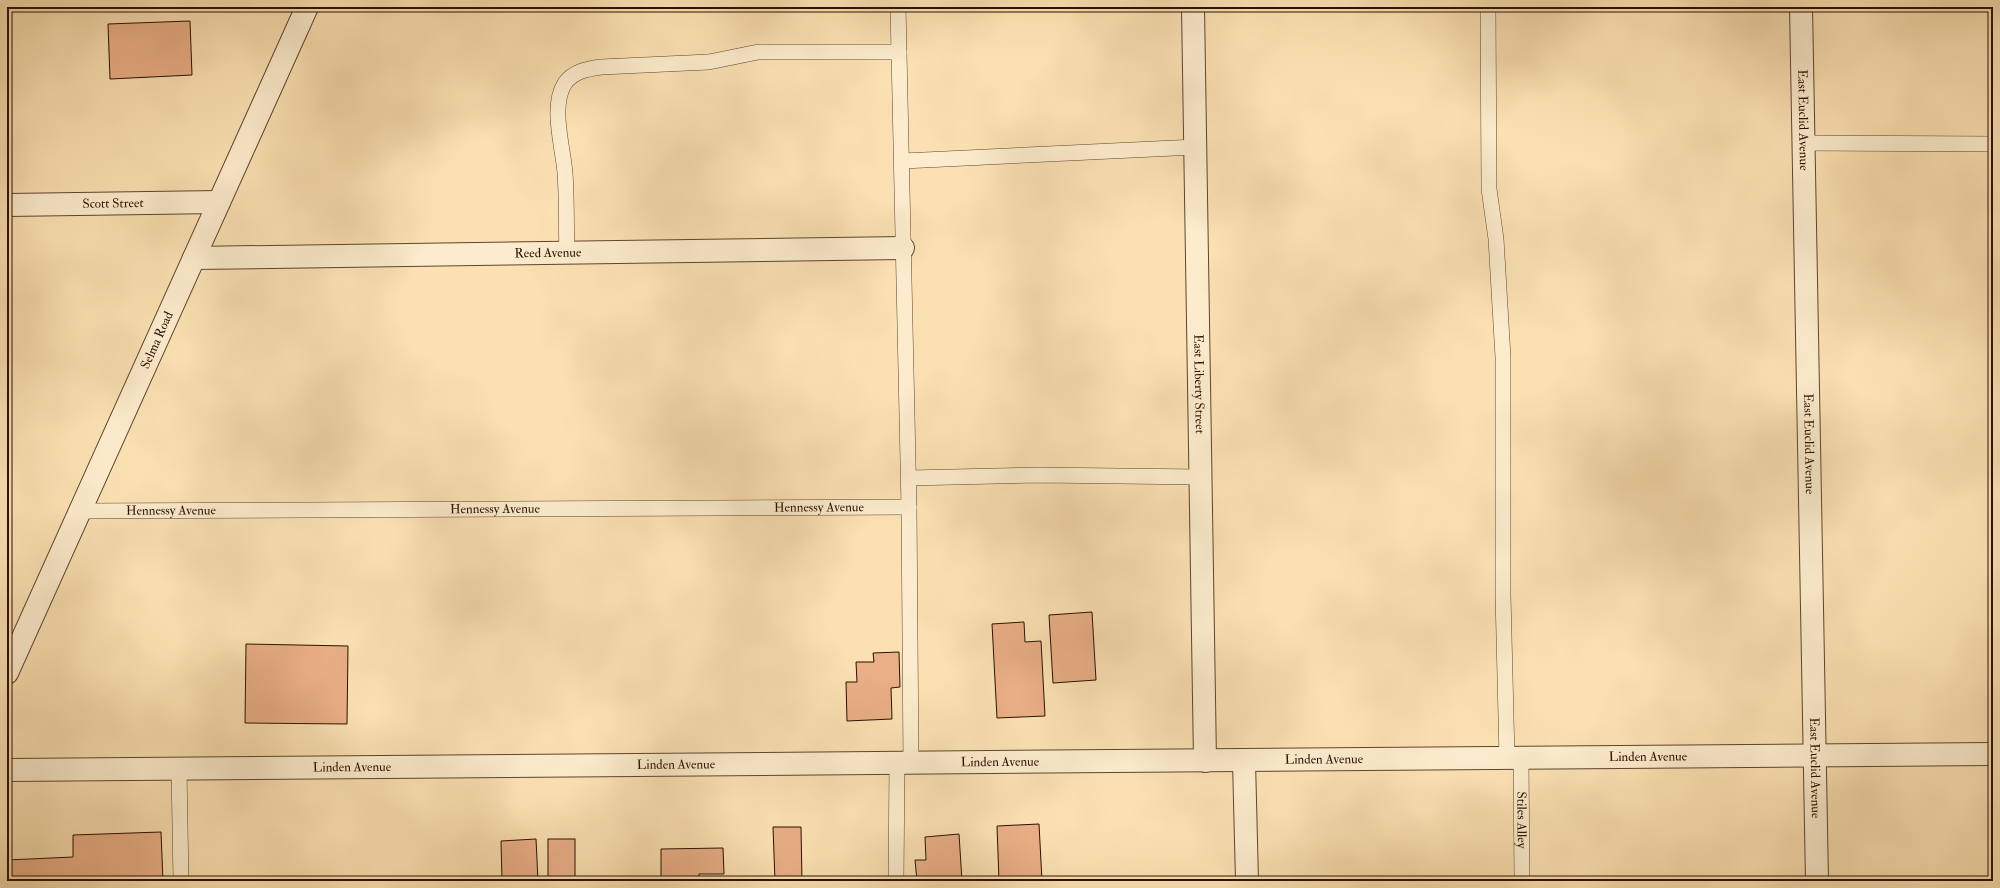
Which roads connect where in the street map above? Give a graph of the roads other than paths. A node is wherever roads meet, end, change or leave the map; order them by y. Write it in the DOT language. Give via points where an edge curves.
graph roads {
  1 [pos="307,7"];
  2 [pos="898,7"];
  3 [pos="1193,7"];
  4 [pos="1488,7"];
  5 [pos="1801,7"];
  6 [pos="898,52"];
  7 [pos="1804,143"];
  8 [pos="1993,144"];
  9 [pos="1196,148"];
  10 [pos="903,161"];
  11 [pos="219,202"];
  12 [pos="7,205"];
  13 [pos="903,248"];
  14 [pos="567,253"];
  15 [pos="194,258"];
  16 [pos="1200,477"];
  17 [pos="909,478"];
  18 [pos="910,507"];
  19 [pos="80,511"];
  20 [pos="7,673"];
  21 [pos="1993,754"];
  22 [pos="1816,756"];
  23 [pos="1514,759"];
  24 [pos="1205,761"];
  25 [pos="1244,761"];
  26 [pos="904,763"];
  27 [pos="7,770"];
  28 [pos="179,770"];
  29 [pos="181,881"];
  30 [pos="896,881"];
  31 [pos="1247,881"];
  32 [pos="1522,881"];
  33 [pos="1817,881"];
  1 -- 11 [label="street, Selma Road"];
  2 -- 6 [label="lane"];
  3 -- 9 [label="street, East Liberty Street"];
  4 -- 23 [label="lane, Stiles Alley" via="1489,189 1496,239 1502,357 1503,595"];
  5 -- 7 [label="street, East Euclid Avenue"];
  6 -- 10 [label="lane"];
  6 -- 14 [label="lane" via="758,52 709,62 601,68 583,70 572,75 565,83 560,96 558,116 565,174"];
  7 -- 8 [label="lane"];
  7 -- 22 [label="street, East Euclid Avenue"];
  9 -- 10 [label="lane"];
  9 -- 16 [label="street, East Liberty Street"];
  10 -- 13 [label="lane"];
  11 -- 12 [label="street, Scott Street"];
  11 -- 15 [label="street, Selma Road"];
  13 -- 14 [label="street, Reed Avenue"];
  13 -- 17 [label="lane"];
  14 -- 15 [label="street, Reed Avenue"];
  15 -- 19 [label="street, Selma Road"];
  16 -- 17 [label="lane" via="1039,475"];
  16 -- 24 [label="street, East Liberty Street"];
  17 -- 18 [label="lane"];
  18 -- 19 [label="lane, Hennessy Avenue"];
  18 -- 26 [label="lane"];
  19 -- 20 [label="street, Selma Road"];
  21 -- 22 [label="street, Linden Avenue"];
  22 -- 23 [label="street, Linden Avenue"];
  22 -- 33 [label="street, East Euclid Avenue"];
  23 -- 25 [label="street, Linden Avenue"];
  23 -- 32 [label="lane, Stiles Alley"];
  24 -- 25 [label="street, Linden Avenue"];
  24 -- 26 [label="street, Linden Avenue"];
  25 -- 31 [label="street"];
  26 -- 28 [label="street, Linden Avenue"];
  26 -- 30 [label="lane"];
  27 -- 28 [label="street, Linden Avenue"];
  28 -- 29 [label="lane"];
}
